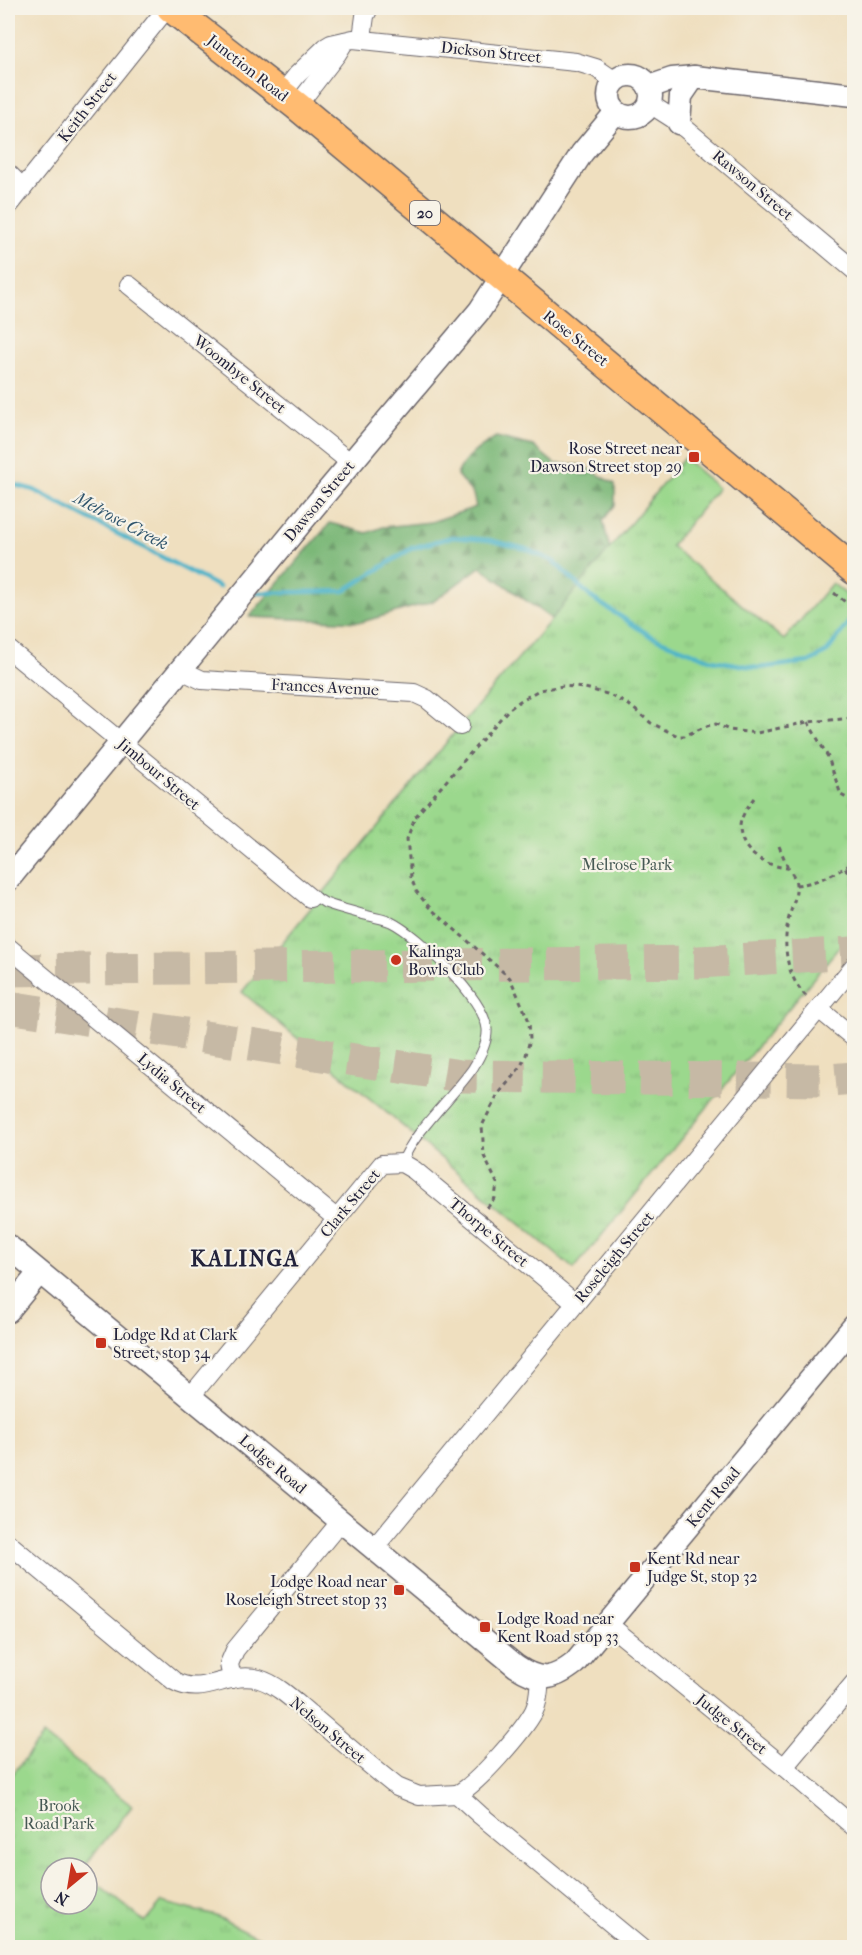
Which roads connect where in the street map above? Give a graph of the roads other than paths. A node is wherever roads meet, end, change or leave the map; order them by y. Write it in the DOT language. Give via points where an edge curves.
graph roads {
  1 [pos="169,8"];
  2 [pos="369,8"];
  3 [pos="353,39"];
  4 [pos="694,77"];
  5 [pos="615,81"];
  6 [pos="649,95"];
  7 [pos="855,95"];
  8 [pos="289,100"];
  9 [pos="616,112"];
  10 [pos="679,123"];
  11 [pos="8,173"];
  12 [pos="23,188"];
  13 [pos="8,207"];
  14 [pos="855,270"];
  15 [pos="503,278"];
  16 [pos="129,285"];
  17 [pos="351,463"];
  18 [pos="855,570"];
  19 [pos="8,649"];
  20 [pos="180,670"];
  21 [pos="460,726"];
  22 [pos="121,742"];
  23 [pos="8,880"];
  24 [pos="310,898"];
  25 [pos="8,946"];
  26 [pos="855,966"];
  27 [pos="819,1009"];
  28 [pos="855,1038"];
  29 [pos="402,1163"];
  30 [pos="337,1219"];
  31 [pos="8,1246"];
  32 [pos="39,1273"];
  33 [pos="575,1303"];
  34 [pos="8,1311"];
  35 [pos="855,1326"];
  36 [pos="191,1396"];
  37 [pos="340,1521"];
  38 [pos="8,1544"];
  39 [pos="374,1548"];
  40 [pos="608,1624"];
  41 [pos="540,1678"];
  42 [pos="232,1679"];
  43 [pos="855,1683"];
  44 [pos="784,1767"];
  45 [pos="458,1794"];
  46 [pos="855,1827"];
  47 [pos="640,1947"];
  1 -- 8 [label="main road, Junction Road / 20"];
  1 -- 12 [label="street, Keith Street"];
  2 -- 3 [label="street"];
  3 -- 5 [label="street, Dickson Street" via="576,62 596,68"];
  3 -- 8 [label="street"];
  4 -- 6 [label="street" via="672,79"];
  4 -- 7 [label="street"];
  4 -- 10 [label="street" via="681,96"];
  5 -- 6 [label="street" via="627,75 640,77"];
  5 -- 9 [label="street" via="609,100"];
  6 -- 9 [label="street" via="646,110 635,117"];
  6 -- 10 [label="street, Rawson Street"];
  8 -- 15 [label="main road, Rose Street / 20"];
  9 -- 15 [label="street, Dawson Street" via="582,153"];
  10 -- 14 [label="street, Rawson Street"];
  11 -- 12 [label="street"];
  12 -- 13 [label="street, Keith Street"];
  15 -- 17 [label="street, Dawson Street"];
  15 -- 18 [label="main road, Rose Street / 20"];
  16 -- 17 [label="street, Woombye Street"];
  17 -- 20 [label="street, Dawson Street"];
  19 -- 22 [label="street, Jimbour Street"];
  20 -- 21 [label="street, Frances Avenue" via="201,680 414,693 428,699"];
  20 -- 22 [label="street, Dawson Street"];
  22 -- 23 [label="street, Dawson Street"];
  22 -- 24 [label="street, Jimbour Street"];
  24 -- 29 [label="lane" via="391,922 417,940 461,982 482,1013 487,1030 483,1051 451,1098 406,1149"];
  25 -- 30 [label="street, Lydia Street"];
  26 -- 27 [label="street, Roseleigh Street"];
  27 -- 28 [label="street"];
  27 -- 33 [label="street, Roseleigh Street"];
  29 -- 30 [label="street, Clark Street" via="382,1164"];
  29 -- 33 [label="street, Thorpe Street"];
  30 -- 36 [label="street, Clark Street"];
  31 -- 32 [label="street, Lodge Road"];
  32 -- 34 [label="street"];
  32 -- 36 [label="street, Lodge Road"];
  33 -- 39 [label="street, Roseleigh Street"];
  35 -- 40 [label="street, Kent Road"];
  36 -- 37 [label="street, Lodge Road"];
  37 -- 39 [label="street, Lodge Road"];
  37 -- 42 [label="street" via="235,1650 229,1664"];
  38 -- 42 [label="street, Nelson Street" via="174,1681 192,1688"];
  39 -- 41 [label="street, Lodge Road" via="516,1666"];
  40 -- 41 [label="street, Kent Road" via="564,1672"];
  40 -- 44 [label="street, Judge Street"];
  41 -- 45 [label="street" via="534,1710 526,1723 478,1780"];
  42 -- 45 [label="street, Nelson Street" via="246,1677 271,1684 408,1793"];
  43 -- 44 [label="street"];
  44 -- 46 [label="street, Judge Street"];
  45 -- 47 [label="street"];
}
